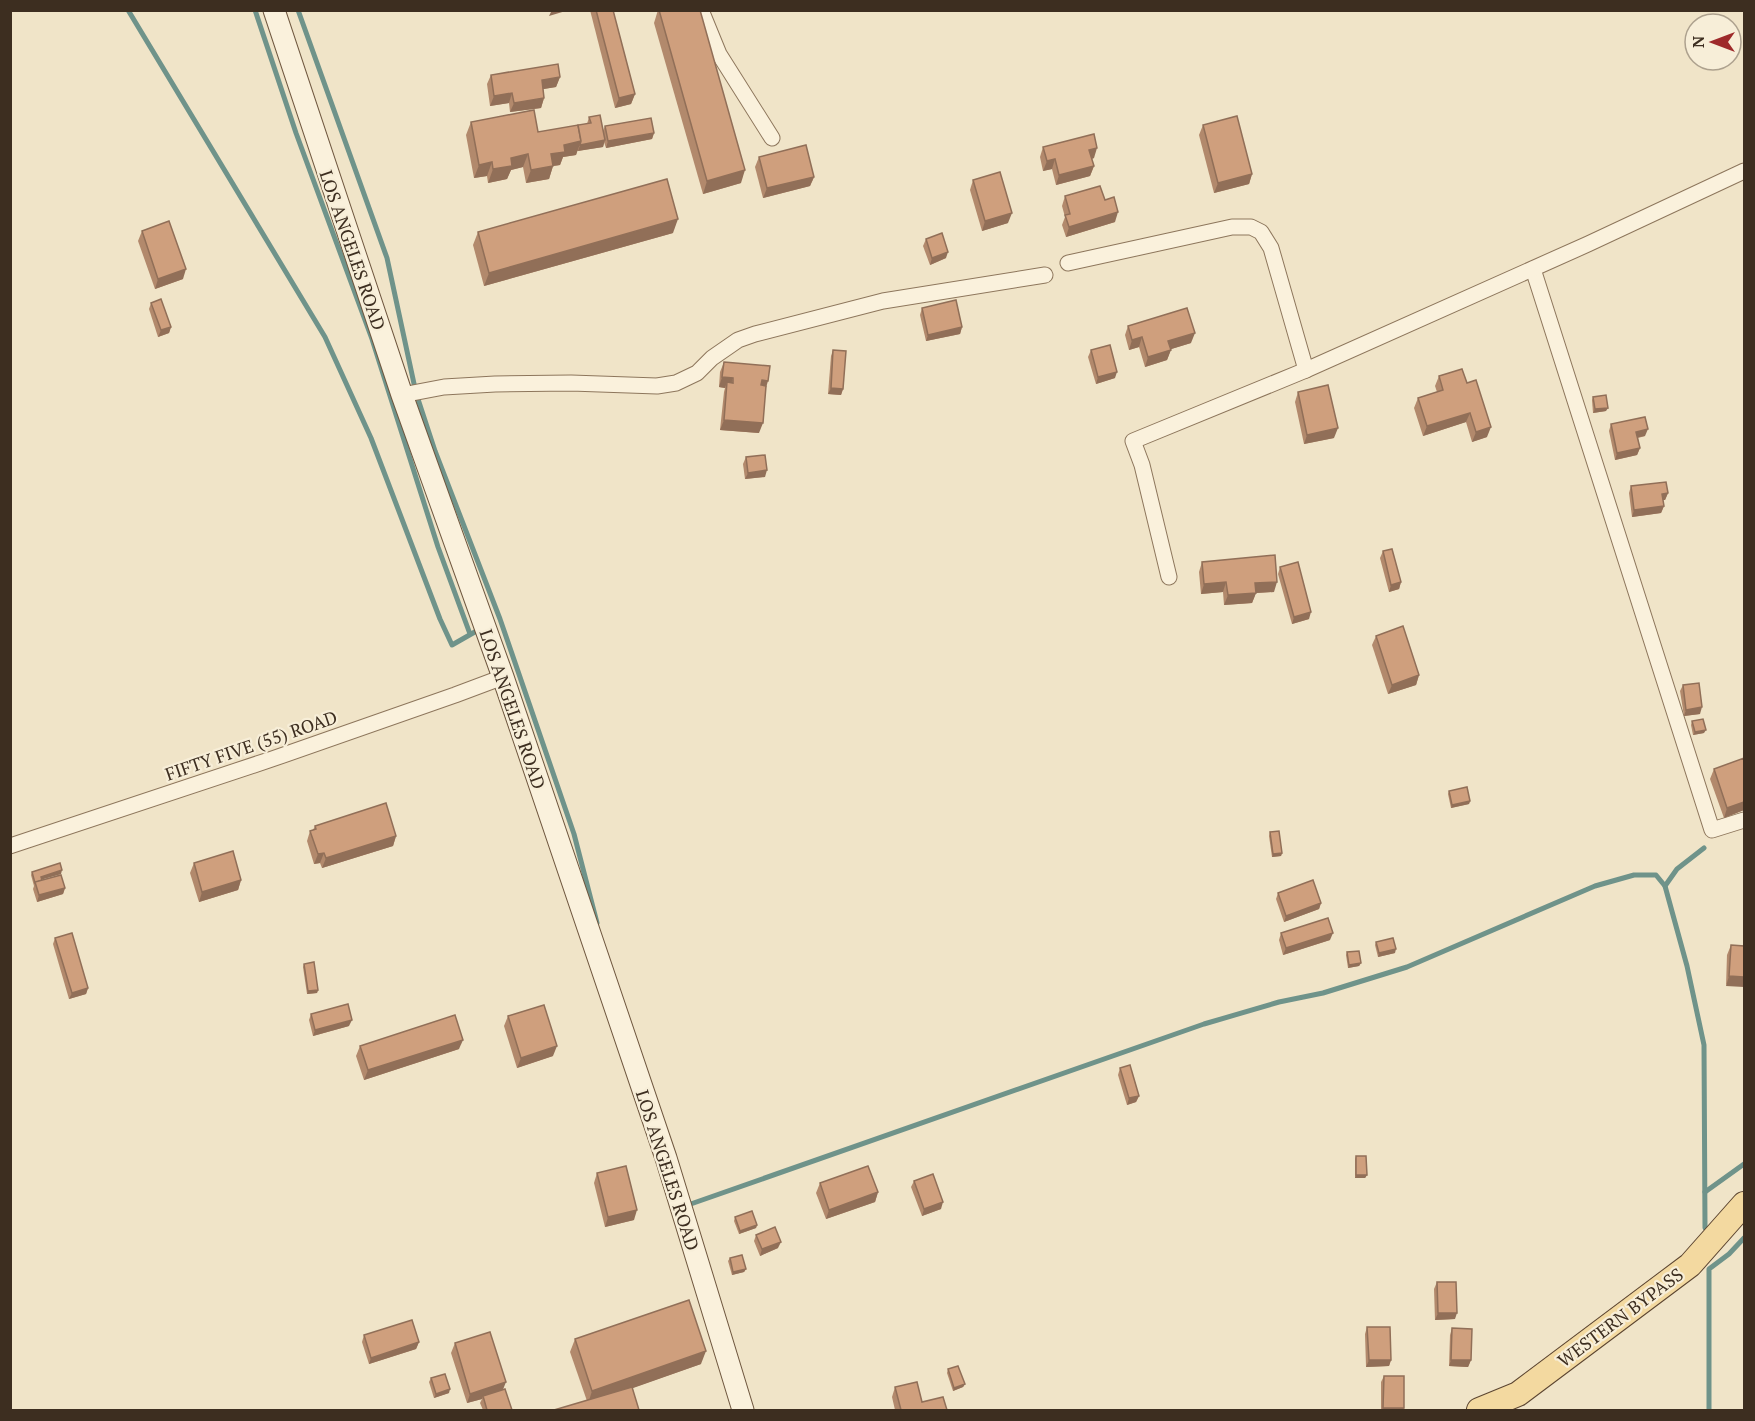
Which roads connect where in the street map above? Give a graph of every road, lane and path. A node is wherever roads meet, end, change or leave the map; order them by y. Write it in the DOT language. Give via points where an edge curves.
graph roads {
  1 [pos="274,10"];
  2 [pos="701,10"];
  3 [pos="772,138"];
  4 [pos="1744,171"];
  5 [pos="1068,263"];
  6 [pos="1533,269"];
  7 [pos="1045,275"];
  8 [pos="1306,370"];
  9 [pos="402,395"];
  10 [pos="1169,577"];
  11 [pos="503,677"];
  12 [pos="1744,820"];
  13 [pos="10,846"];
  14 [pos="1744,1204"];
  15 [pos="743,1410"];
  16 [pos="1479,1410"];
  1 -- 9 [label="main road, LOS ANGELES ROAD"];
  2 -- 3 [label="street" via="719,54"];
  4 -- 6 [label="street"];
  5 -- 8 [label="street" via="1169,239 1251,227 1261,232 1270,248"];
  6 -- 8 [label="street"];
  6 -- 12 [label="street" via="1712,830"];
  7 -- 9 [label="street" via="883,301 755,334 738,340 697,373 676,383 495,384 444,387"];
  8 -- 10 [label="street" via="1133,441"];
  9 -- 11 [label="main road, LOS ANGELES ROAD"];
  11 -- 13 [label="street, FIFTY FIVE (55) ROAD"];
  11 -- 15 [label="main road, LOS ANGELES ROAD" via="666,1158"];
  14 -- 16 [label="main road, WESTERN BYPASS" via="1690,1265 1518,1394"];
}
